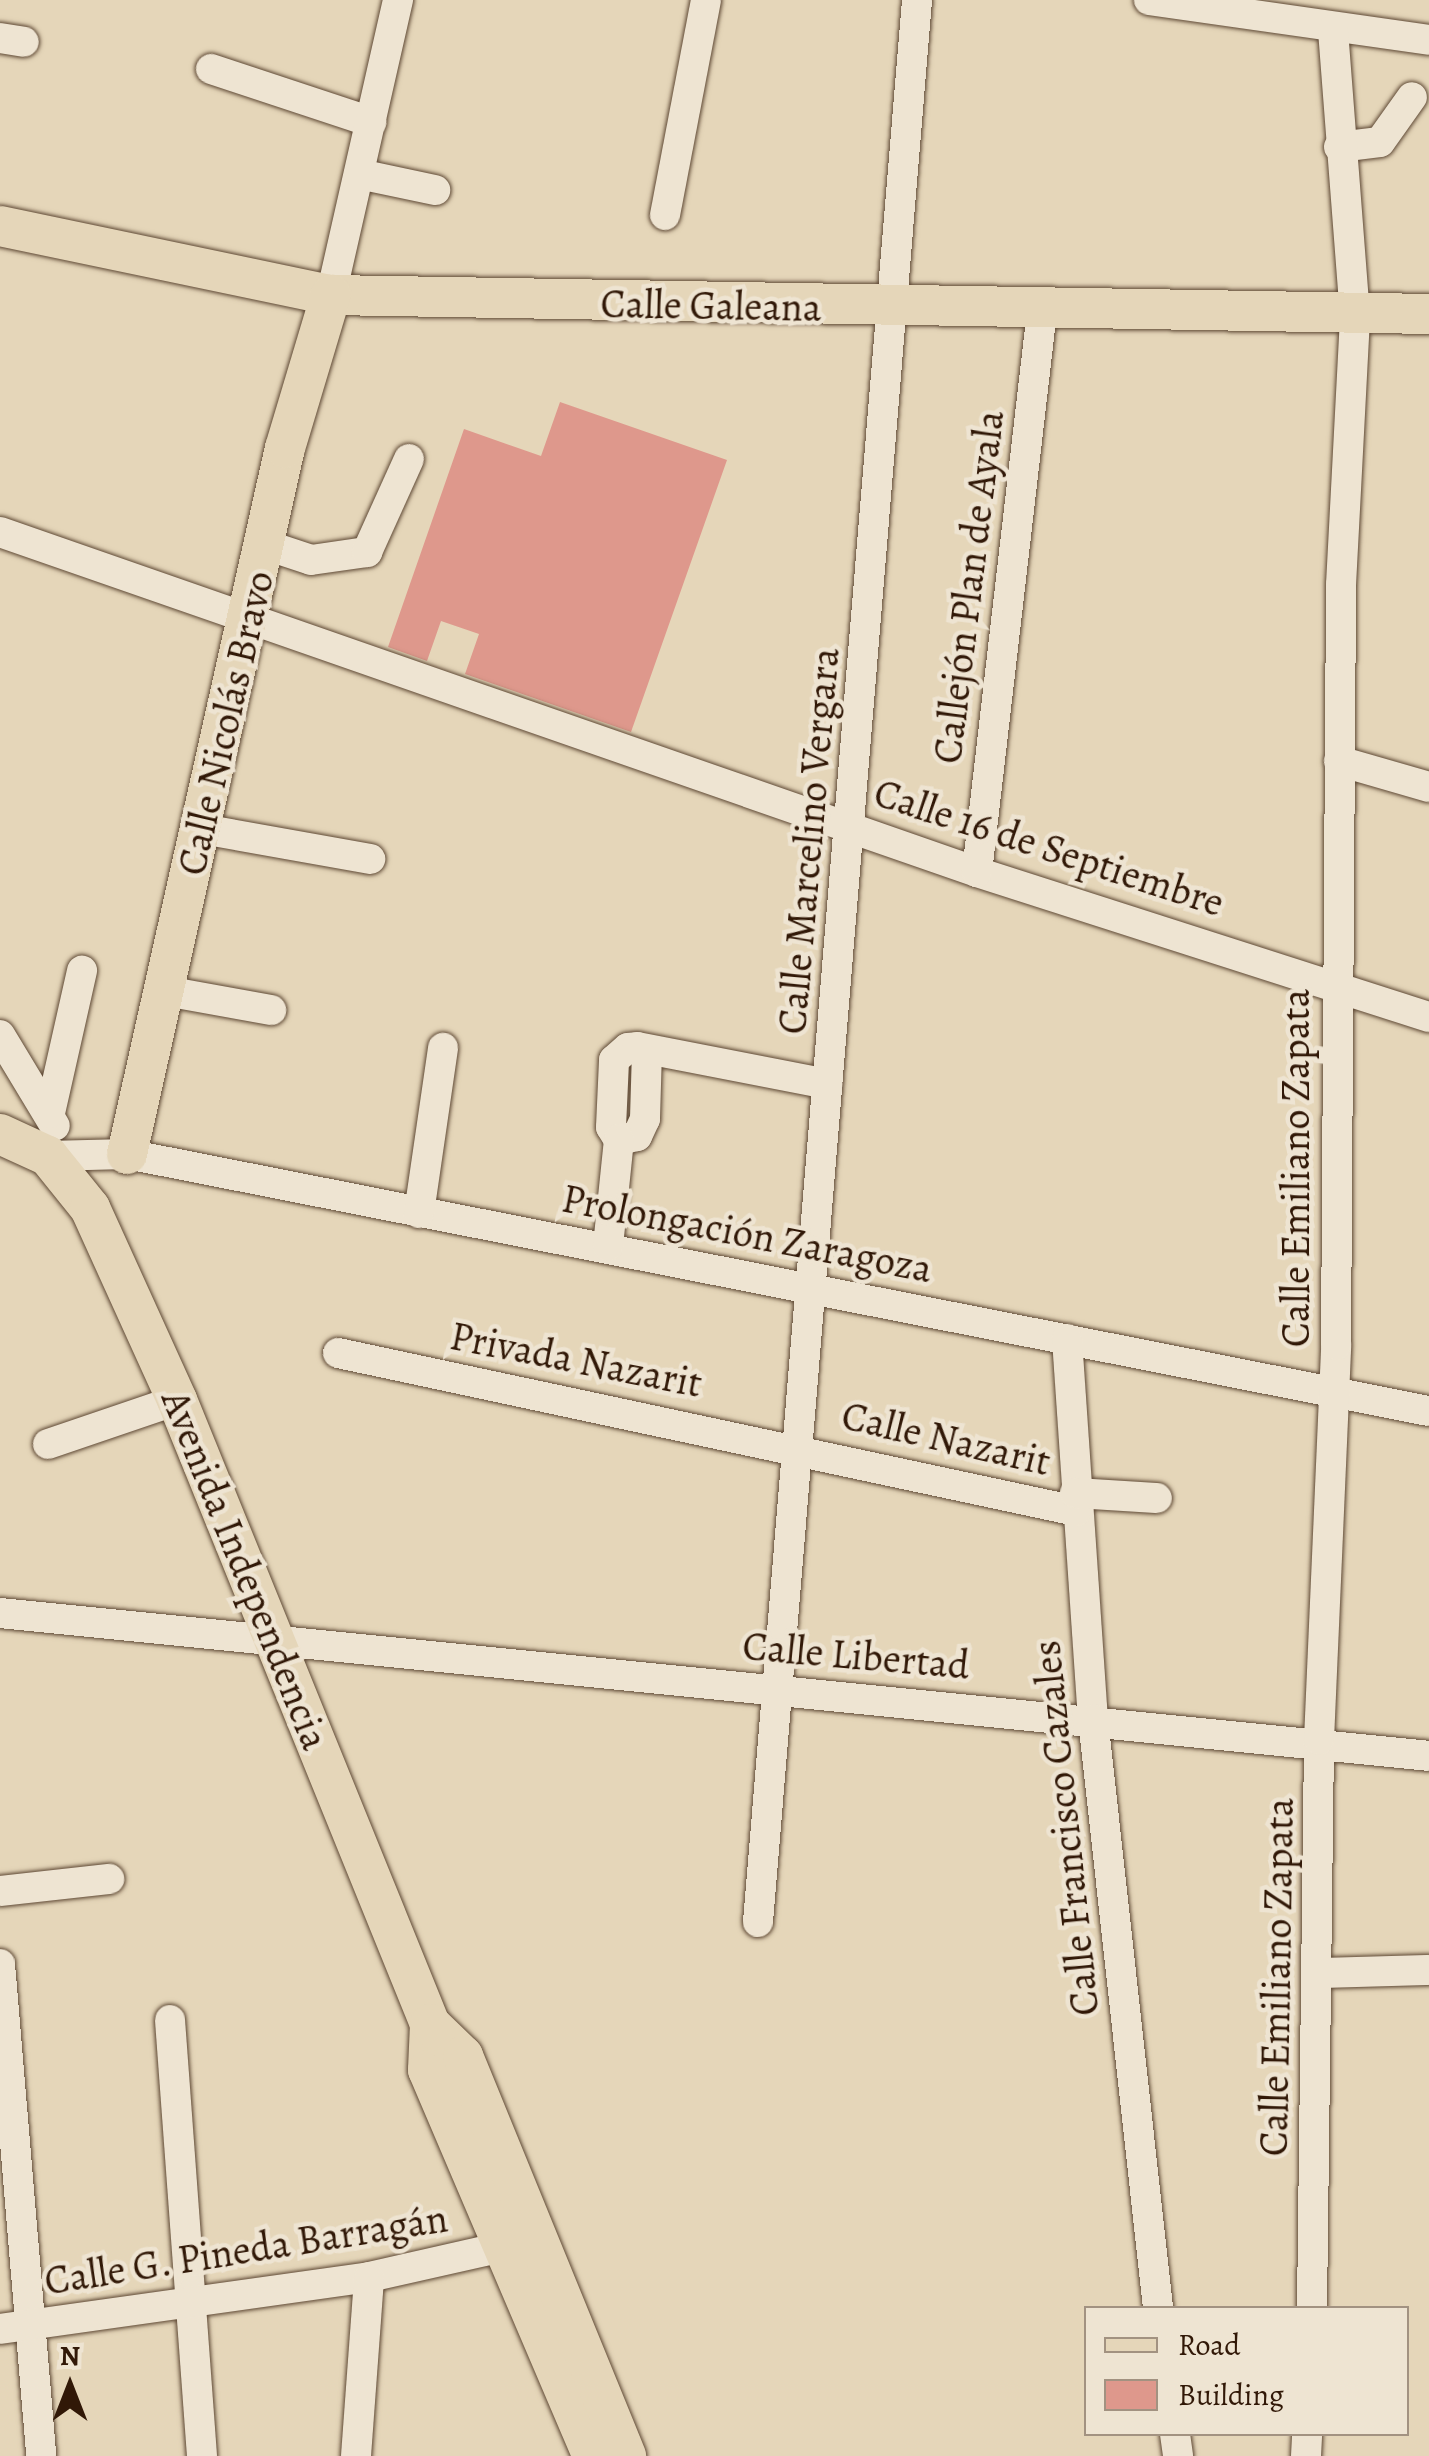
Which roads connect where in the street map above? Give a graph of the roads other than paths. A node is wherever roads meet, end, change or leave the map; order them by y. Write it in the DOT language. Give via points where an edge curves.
graph roads {
  1 [pos="398,0"];
  2 [pos="706,0"];
  3 [pos="918,0"];
  4 [pos="1149,0"];
  5 [pos="1323,19"];
  6 [pos="1429,40"];
  7 [pos="211,68"];
  8 [pos="1412,98"];
  9 [pos="370,122"];
  10 [pos="1339,148"];
  11 [pos="359,174"];
  12 [pos="434,190"];
  13 [pos="664,214"];
  14 [pos="0,226"];
  15 [pos="331,294"];
  16 [pos="898,310"];
  17 [pos="1042,311"];
  18 [pos="1429,314"];
  19 [pos="1355,316"];
  20 [pos="409,459"];
  21 [pos="0,532"];
  22 [pos="266,545"];
  23 [pos="246,618"];
  24 [pos="1340,761"];
  25 [pos="1429,787"];
  26 [pos="854,826"];
  27 [pos="202,829"];
  28 [pos="370,859"];
  29 [pos="977,872"];
  30 [pos="82,971"];
  31 [pos="1337,982"];
  32 [pos="165,991"];
  33 [pos="271,1010"];
  34 [pos="1429,1017"];
  35 [pos="0,1035"];
  36 [pos="443,1048"];
  37 [pos="827,1084"];
  38 [pos="37,1140"];
  39 [pos="127,1154"];
  40 [pos="419,1214"];
  41 [pos="608,1246"];
  42 [pos="815,1285"];
  43 [pos="1067,1339"];
  44 [pos="338,1353"];
  45 [pos="1332,1394"];
  46 [pos="177,1400"];
  47 [pos="1429,1411"];
  48 [pos="48,1444"];
  49 [pos="798,1445"];
  50 [pos="1156,1498"];
  51 [pos="1076,1502"];
  52 [pos="0,1613"];
  53 [pos="274,1646"];
  54 [pos="772,1688"];
  55 [pos="1093,1719"];
  56 [pos="1319,1740"];
  57 [pos="1429,1756"];
  58 [pos="108,1880"];
  59 [pos="0,1891"];
  60 [pos="758,1922"];
  61 [pos="0,1964"];
  62 [pos="1429,1970"];
  63 [pos="1319,1973"];
  64 [pos="170,2020"];
  65 [pos="520,2244"];
  66 [pos="369,2277"];
  67 [pos="188,2302"];
  68 [pos="1158,2306"];
  69 [pos="1312,2306"];
  70 [pos="15,2326"];
  71 [pos="594,2433"];
  72 [pos="41,2456"];
  73 [pos="202,2456"];
  74 [pos="356,2456"];
  75 [pos="626,2456"];
  1 -- 9 [label="street"];
  2 -- 13 [label="street"];
  3 -- 16 [label="street, Calle Marcelino Vergara"];
  4 -- 5 [label="street"];
  5 -- 6 [label="street"];
  5 -- 10 [label="street, Calle Emiliano Zapata"];
  7 -- 9 [label="street"];
  8 -- 10 [label="street" via="1380,142"];
  9 -- 11 [label="street"];
  10 -- 19 [label="street, Calle Emiliano Zapata"];
  11 -- 12 [label="street"];
  11 -- 15 [label="street"];
  14 -- 15 [label="main road, Calle Galeana"];
  15 -- 16 [label="main road, Calle Galeana"];
  15 -- 22 [label="main road, Calle Nicolás Bravo"];
  16 -- 17 [label="main road, Calle Galeana"];
  16 -- 26 [label="street, Calle Marcelino Vergara"];
  17 -- 19 [label="main road, Calle Galeana"];
  17 -- 29 [label="street, Callejón Plan de Ayala"];
  18 -- 19 [label="main road, Calle Galeana"];
  19 -- 24 [label="street, Calle Emiliano Zapata"];
  20 -- 22 [label="street" via="367,552 311,560"];
  21 -- 23 [label="street, Calle 16 de Septiembre"];
  22 -- 23 [label="main road, Calle Nicolás Bravo"];
  23 -- 26 [label="street, Calle 16 de Septiembre"];
  23 -- 27 [label="main road, Calle Nicolás Bravo"];
  24 -- 25 [label="street"];
  24 -- 31 [label="street, Calle Emiliano Zapata"];
  26 -- 29 [label="street, Calle 16 de Septiembre"];
  26 -- 37 [label="street, Calle Marcelino Vergara"];
  27 -- 28 [label="street"];
  27 -- 32 [label="main road, Calle Nicolás Bravo"];
  29 -- 31 [label="street, Calle 16 de Septiembre"];
  30 -- 38 [label="street"];
  31 -- 34 [label="street, Calle 16 de Septiembre"];
  31 -- 45 [label="street, Calle Emiliano Zapata"];
  32 -- 33 [label="street"];
  32 -- 39 [label="main road, Calle Nicolás Bravo"];
  35 -- 38 [label="street, Avenida Independencia"];
  36 -- 40 [label="street"];
  37 -- 41 [label="street" via="642,1049 644,1120 624,1140"];
  37 -- 42 [label="street, Calle Marcelino Vergara"];
  38 -- 39 [label="street, Prolongación Zaragoza"];
  38 -- 46 [label="main road, Avenida Independencia" via="90,1208"];
  39 -- 40 [label="street, Prolongación Zaragoza"];
  40 -- 41 [label="street, Prolongación Zaragoza"];
  41 -- 42 [label="street, Prolongación Zaragoza"];
  42 -- 43 [label="street, Prolongación Zaragoza"];
  42 -- 49 [label="street, Calle Marcelino Vergara"];
  43 -- 45 [label="street, Prolongación Zaragoza"];
  43 -- 51 [label="street, Calle Francisco Cazales"];
  44 -- 49 [label="street, Privada Nazarit"];
  45 -- 47 [label="street, Prolongación Zaragoza"];
  45 -- 56 [label="street, Calle Emiliano Zapata"];
  46 -- 48 [label="street"];
  46 -- 53 [label="main road, Avenida Independencia"];
  49 -- 51 [label="street, Calle Nazarit"];
  49 -- 54 [label="street, Calle Marcelino Vergara"];
  50 -- 51 [label="street, Calle Nazarit"];
  51 -- 55 [label="street, Calle Francisco Cazales"];
  52 -- 53 [label="street, Calle Libertad"];
  53 -- 54 [label="street, Calle Libertad"];
  53 -- 65 [label="main road, Avenida Independencia" via="430,2024 428,2070"];
  54 -- 55 [label="street, Calle Libertad"];
  54 -- 60 [label="street, Calle Marcelino Vergara"];
  55 -- 56 [label="street, Calle Libertad"];
  55 -- 68 [label="street, Calle Francisco Cazales"];
  56 -- 57 [label="street, Calle Libertad"];
  56 -- 63 [label="street, Calle Emiliano Zapata"];
  58 -- 59 [label="street"];
  61 -- 70 [label="street"];
  62 -- 63 [label="street"];
  63 -- 69 [label="street, Calle Emiliano Zapata"];
  64 -- 67 [label="street"];
  65 -- 66 [label="street, Calle G. Pineda Barragán"];
  65 -- 71 [label="main road, Avenida Independencia"];
  66 -- 67 [label="street, Calle G. Pineda Barragán"];
  66 -- 74 [label="street"];
  67 -- 70 [label="street, Calle G. Pineda Barragán"];
  67 -- 73 [label="street"];
  70 -- 72 [label="street"];
  71 -- 75 [label="main road, Avenida Independencia"];
}
